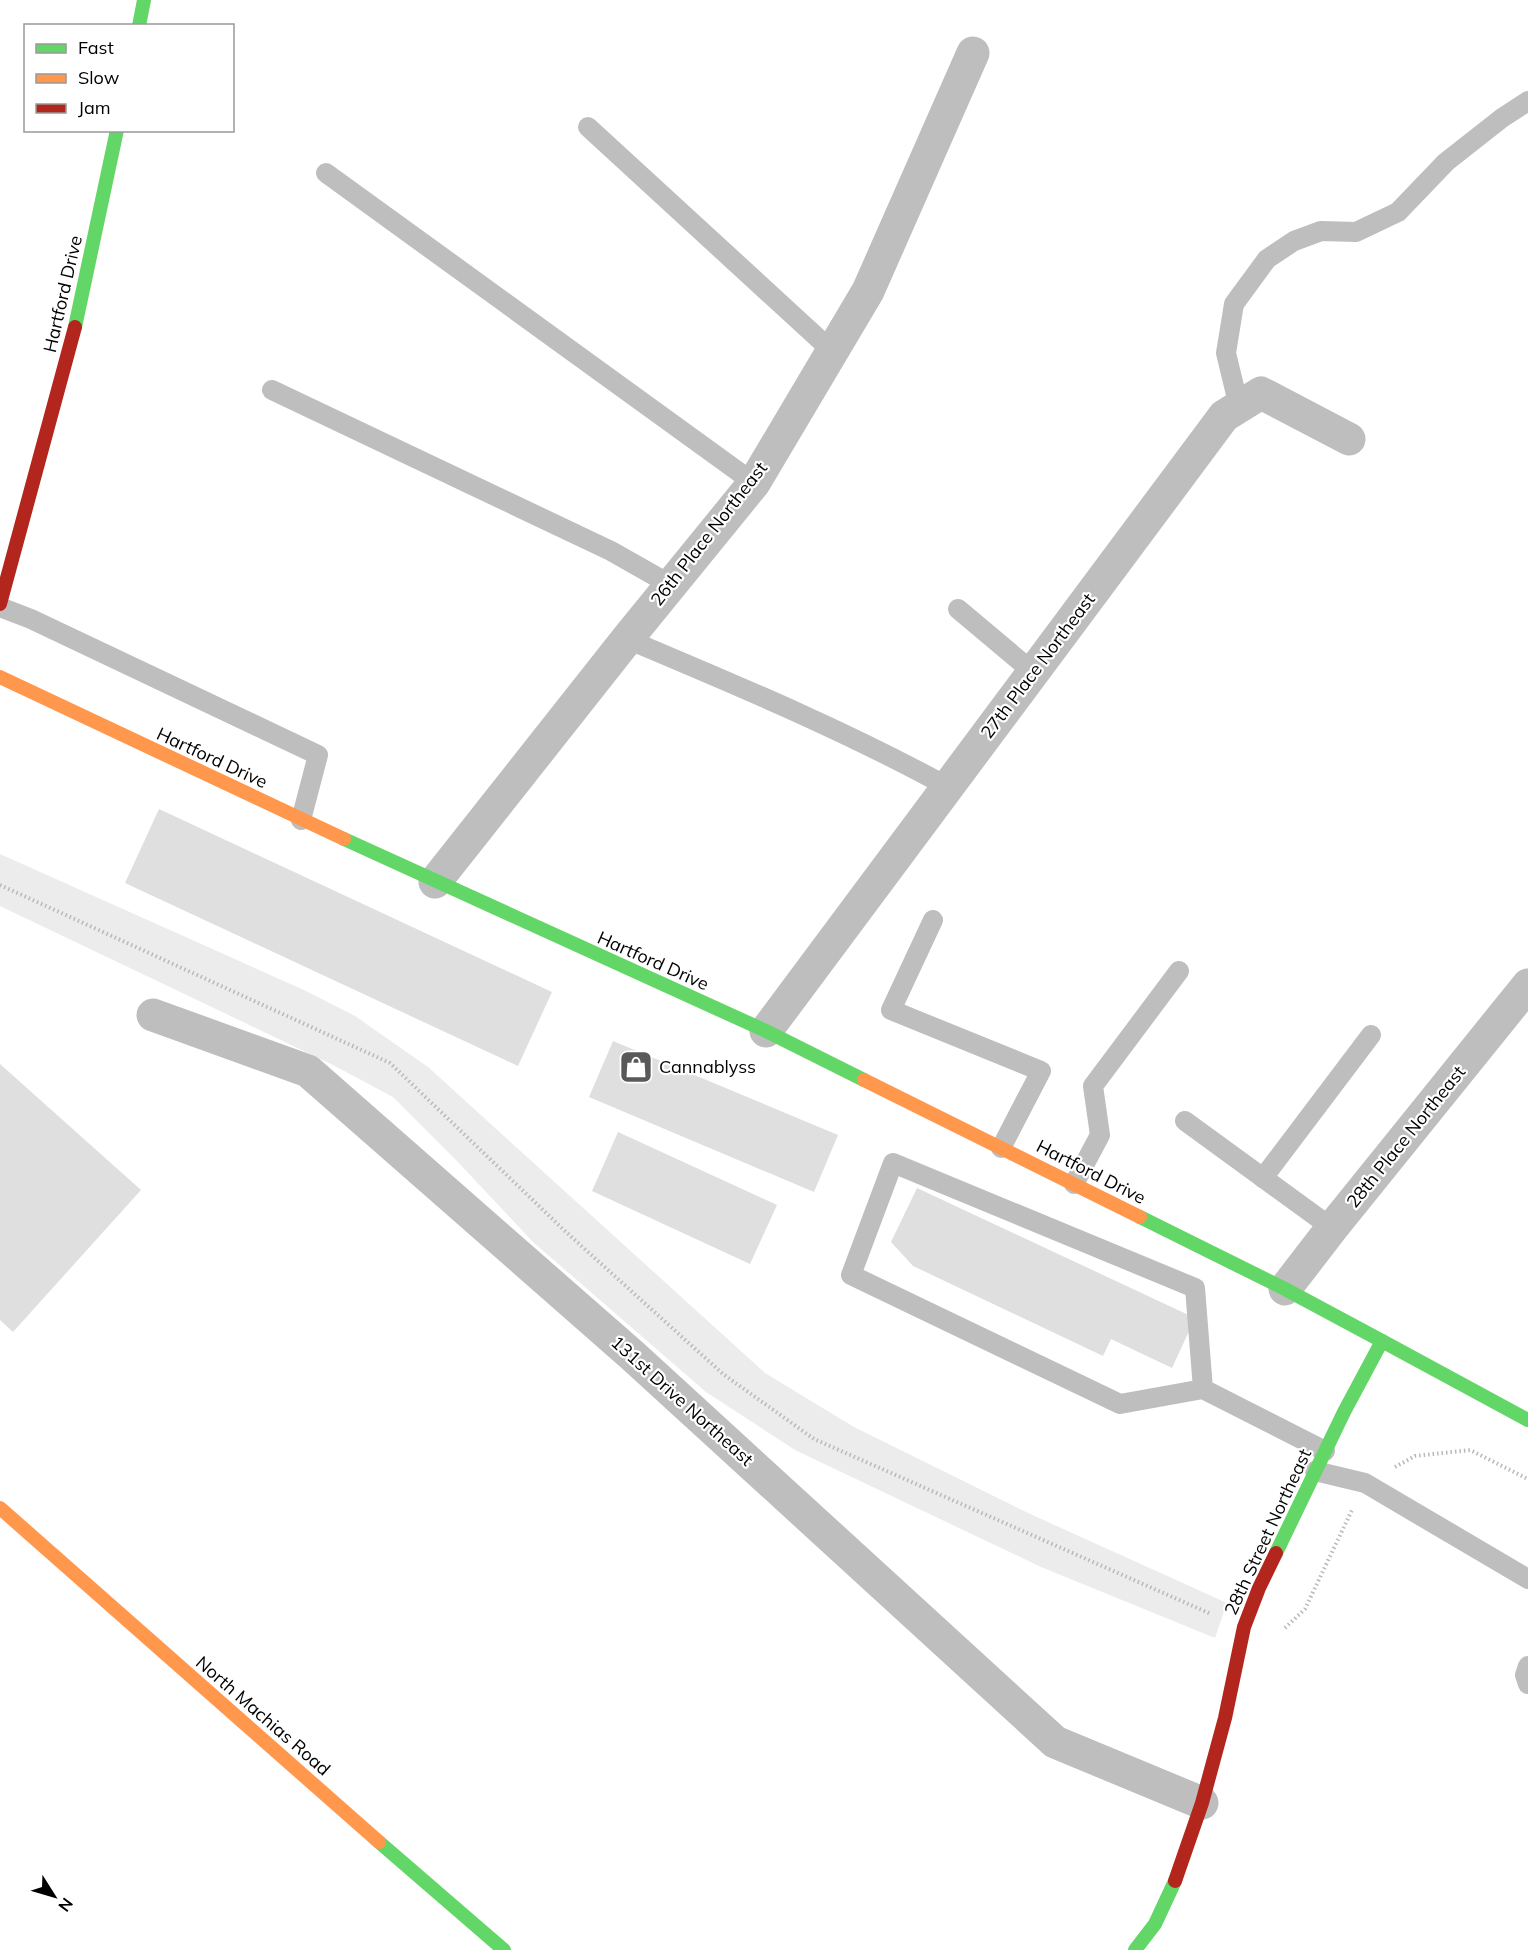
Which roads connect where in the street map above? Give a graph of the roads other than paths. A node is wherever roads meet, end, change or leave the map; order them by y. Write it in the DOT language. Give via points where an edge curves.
graph roads {
  1 [pos="144,0"];
  2 [pos="139,24"];
  3 [pos="973,53"];
  4 [pos="1528,102"];
  5 [pos="588,127"];
  6 [pos="117,132"];
  7 [pos="326,173"];
  8 [pos="832,351"];
  9 [pos="272,390"];
  10 [pos="1239,407"];
  11 [pos="1349,439"];
  12 [pos="754,483"];
  13 [pos="671,585"];
  14 [pos="0,605"];
  15 [pos="958,609"];
  16 [pos="627,639"];
  17 [pos="1033,672"];
  18 [pos="0,677"];
  19 [pos="948,787"];
  20 [pos="301,820"];
  21 [pos="435,882"];
  22 [pos="933,920"];
  23 [pos="1179,970"];
  24 [pos="1528,986"];
  25 [pos="153,1015"];
  26 [pos="766,1031"];
  27 [pos="1371,1035"];
  28 [pos="1185,1121"];
  29 [pos="1001,1148"];
  30 [pos="1263,1178"];
  31 [pos="1074,1184"];
  32 [pos="1332,1228"];
  33 [pos="1285,1289"];
  34 [pos="1382,1341"];
  35 [pos="1203,1389"];
  36 [pos="1528,1420"];
  37 [pos="1325,1451"];
  38 [pos="1315,1471"];
  39 [pos="1,1512"];
  40 [pos="1528,1579"];
  41 [pos="1528,1666"];
  42 [pos="1528,1684"];
  43 [pos="1202,1803"];
  44 [pos="504,1950"];
  45 [pos="1135,1950"];
  1 -- 2 [label="main road"];
  3 -- 8 [label="street, 26th Place Northeast" via="868,291"];
  4 -- 10 [label="lane" via="1446,162 1398,212 1356,232 1321,231 1293,241 1267,259 1234,304 1226,353"];
  5 -- 8 [label="lane"];
  6 -- 14 [label="main road, Hartford Drive" via="77,321"];
  7 -- 12 [label="lane"];
  8 -- 12 [label="street, 26th Place Northeast"];
  9 -- 13 [label="lane" via="611,551"];
  10 -- 11 [label="street, 27th Place Northeast" via="1261,393"];
  10 -- 17 [label="street, 27th Place Northeast" via="1224,416"];
  12 -- 13 [label="street, 26th Place Northeast"];
  13 -- 16 [label="street, 26th Place Northeast"];
  14 -- 20 [label="lane" via="318,755"];
  15 -- 17 [label="lane"];
  16 -- 19 [label="lane" via="785,706"];
  16 -- 21 [label="street, 26th Place Northeast"];
  17 -- 19 [label="street, 27th Place Northeast"];
  18 -- 20 [label="main road, Hartford Drive"];
  19 -- 26 [label="street, 27th Place Northeast"];
  20 -- 21 [label="main road, Hartford Drive"];
  21 -- 26 [label="main road, Hartford Drive"];
  22 -- 29 [label="lane" via="891,1010 1041,1071"];
  23 -- 31 [label="lane" via="1093,1086 1100,1135"];
  24 -- 32 [label="street, 28th Place Northeast"];
  25 -- 43 [label="street, 131st Drive Northeast" via="308,1071 633,1356 1055,1742"];
  26 -- 29 [label="main road, Hartford Drive"];
  27 -- 30 [label="lane"];
  28 -- 30 [label="lane"];
  29 -- 31 [label="main road, Hartford Drive"];
  30 -- 32 [label="lane"];
  31 -- 33 [label="main road, Hartford Drive"];
  32 -- 33 [label="street, 28th Place Northeast"];
  33 -- 34 [label="main road"];
  34 -- 36 [label="main road"];
  34 -- 37 [label="main road, 28th Street Northeast"];
  35 -- 35 [label="lane" via="1120,1404 851,1275 893,1163 1195,1288"];
  35 -- 37 [label="lane"];
  37 -- 38 [label="main road, 28th Street Northeast"];
  38 -- 40 [label="lane" via="1365,1483"];
  38 -- 43 [label="main road, 28th Street Northeast" via="1244,1627 1226,1718"];
  39 -- 44 [label="main road, North Machias Road"];
  41 -- 42 [label="lane"];
  43 -- 45 [label="main road, 28th Street Northeast" via="1177,1877 1155,1924"];
}
